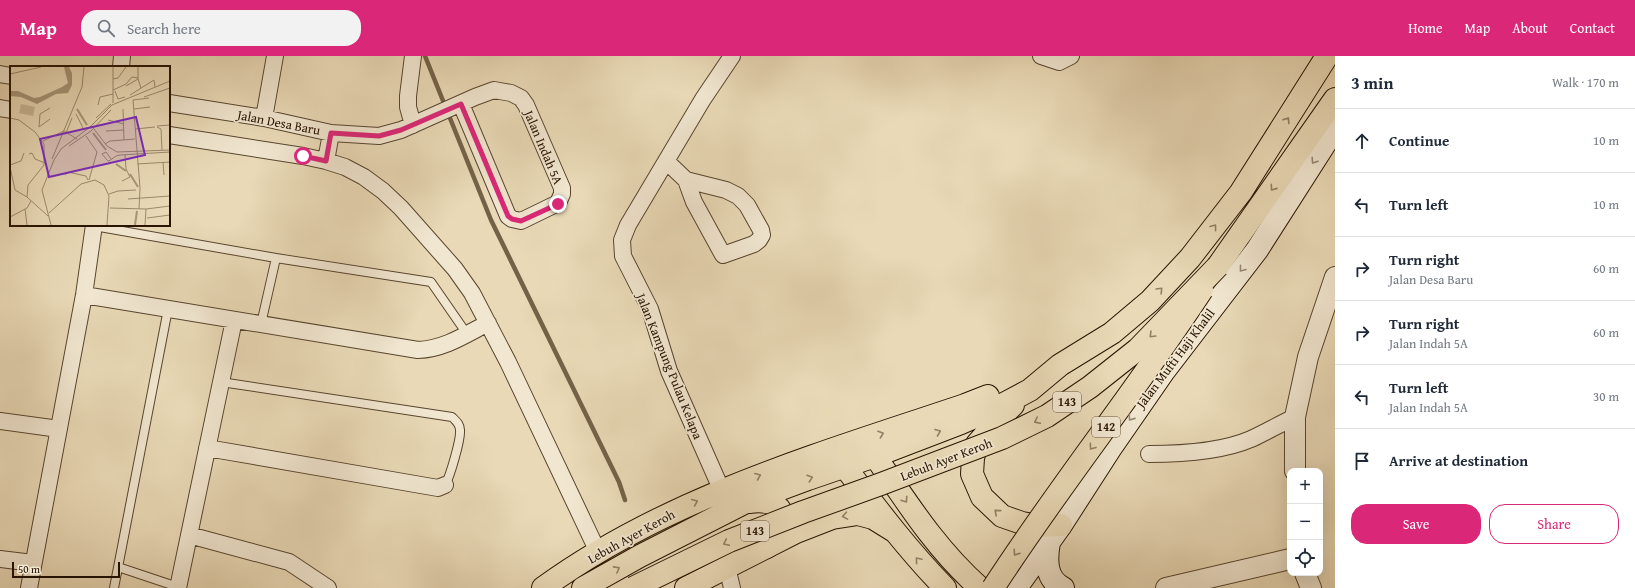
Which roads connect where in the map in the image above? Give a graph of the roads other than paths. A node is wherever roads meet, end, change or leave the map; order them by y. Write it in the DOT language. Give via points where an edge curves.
graph roads {
  1 [pos="122,56"];
  2 [pos="275,56"];
  3 [pos="413,56"];
  4 [pos="732,56"];
  5 [pos="1041,56"];
  6 [pos="1071,56"];
  7 [pos="1327,56"];
  8 [pos="121,66"];
  9 [pos="0,74"];
  10 [pos="10,76"];
  11 [pos="1335,99"];
  12 [pos="170,103"];
  13 [pos="459,105"];
  14 [pos="0,108"];
  15 [pos="10,110"];
  16 [pos="264,118"];
  17 [pos="412,125"];
  18 [pos="1335,128"];
  19 [pos="331,133"];
  20 [pos="170,135"];
  21 [pos="666,160"];
  22 [pos="326,161"];
  23 [pos="686,180"];
  24 [pos="94,226"];
  25 [pos="100,226"];
  26 [pos="276,258"];
  27 [pos="1218,266"];
  28 [pos="1335,277"];
  29 [pos="84,295"];
  30 [pos="168,309"];
  31 [pos="234,320"];
  32 [pos="488,323"];
  33 [pos="261,324"];
  34 [pos="467,334"];
  35 [pos="1060,365"];
  36 [pos="221,382"];
  37 [pos="1030,390"];
  38 [pos="1295,417"];
  39 [pos="0,421"];
  40 [pos="59,429"];
  41 [pos="207,448"];
  42 [pos="1149,454"];
  43 [pos="875,456"];
  44 [pos="844,467"];
  45 [pos="1295,468"];
  46 [pos="445,485"];
  47 [pos="722,491"];
  48 [pos="746,502"];
  49 [pos="894,531"];
  50 [pos="1055,533"];
  51 [pos="189,535"];
  52 [pos="767,547"];
  53 [pos="598,552"];
  54 [pos="0,559"];
  55 [pos="1287,560"];
  56 [pos="33,564"];
  57 [pos="118,567"];
  58 [pos="727,567"];
  59 [pos="1306,576"];
  60 [pos="973,586"];
  61 [pos="178,587"];
  62 [pos="29,588"];
  63 [pos="114,588"];
  64 [pos="328,588"];
  65 [pos="543,588"];
  66 [pos="583,588"];
  67 [pos="633,588"];
  68 [pos="686,588"];
  69 [pos="732,588"];
  70 [pos="945,588"];
  71 [pos="993,588"];
  72 [pos="1016,588"];
  73 [pos="1063,588"];
  74 [pos="1166,588"];
  75 [pos="1311,588"];
  1 -- 8 [label="street"];
  2 -- 16 [label="street"];
  3 -- 17 [label="street" via="408,96"];
  4 -- 21 [label="street, Jalan Kampung Pulau Kelapa"];
  5 -- 6 [label="street" via="1059,62"];
  35 -- 7 [label="main road, one-way" via="1112,332 1150,301 1190,258 1241,192"];
  9 -- 10 [label="street"];
  11 -- 27 [label="main road, 142, one-way"];
  12 -- 16 [label="street, Jalan Desa Baru"];
  13 -- 13 [label="street, Jalan Indah 5A" via="508,216 521,221 558,204 562,188 521,98 494,90"];
  13 -- 17 [label="street, Jalan Desa Baru"];
  14 -- 15 [label="street"];
  16 -- 19 [label="street, Jalan Desa Baru"];
  17 -- 19 [label="street, Jalan Desa Baru" via="379,136"];
  18 -- 50 [label="main road, Jalan Mufti Haji Khalil / 142, one-way" via="1257,250 1164,371"];
  19 -- 22 [label="street"];
  20 -- 22 [label="street"];
  21 -- 23 [label="street"];
  21 -- 47 [label="street, Jalan Kampung Pulau Kelapa" via="628,225 622,240 623,256 650,309 669,371"];
  22 -- 32 [label="street" via="364,177 401,208 455,269"];
  23 -- 23 [label="street" via="694,202 722,255 759,240 761,230 747,204 738,196 726,190"];
  24 -- 29 [label="street"];
  25 -- 26 [label="lane"];
  26 -- 33 [label="lane"];
  26 -- 34 [label="lane" via="430,282"];
  27 -- 67 [label="main road, Lebuh Ayer Keroh / 143, one-way, bridge" via="1138,349 1090,387 1047,416 1002,438 729,541"];
  27 -- 71 [label="main road, 142, one-way, bridge"];
  28 -- 38 [label="street" via="1308,357"];
  29 -- 30 [label="street"];
  29 -- 40 [label="street"];
  30 -- 31 [label="street"];
  30 -- 57 [label="lane"];
  31 -- 33 [label="street"];
  31 -- 36 [label="street"];
  32 -- 34 [label="street"];
  32 -- 53 [label="street"];
  33 -- 34 [label="street" via="418,350 446,345"];
  35 -- 37 [label="main road"];
  47 -- 35 [label="main road, Lebuh Ayer Keroh, one-way" via="783,467 965,405"];
  36 -- 41 [label="street"];
  36 -- 46 [label="lane" via="452,417 458,423 460,431 450,478"];
  43 -- 37 [label="main road, one-way" via="961,423"];
  50 -- 37 [label="main road, one-way" via="1040,526 1002,516 982,498 972,474 973,458 978,444 999,419"];
  38 -- 42 [label="street" via="1251,439 1218,448 1184,454"];
  38 -- 45 [label="street"];
  39 -- 40 [label="street"];
  40 -- 56 [label="street"];
  41 -- 46 [label="street" via="438,488"];
  41 -- 51 [label="street"];
  43 -- 44 [label="main road"];
  43 -- 60 [label="main road, one-way" via="927,532"];
  48 -- 44 [label="main road, one-way"];
  44 -- 49 [label="main road"];
  53 -- 47 [label="main road, Lebuh Ayer Keroh, one-way" via="677,510"];
  48 -- 52 [label="main road" via="766,501 781,510 784,519 783,530"];
  66 -- 48 [label="main road, one-way"];
  49 -- 52 [label="main road, one-way" via="873,518 858,514 832,518"];
  70 -- 49 [label="main road, one-way"];
  50 -- 72 [label="main road, Jalan Mufti Haji Khalil / 142"];
  50 -- 73 [label="main road" via="1047,555 1047,567 1050,577"];
  51 -- 61 [label="street"];
  51 -- 64 [label="street" via="289,562"];
  52 -- 58 [label="main road"];
  53 -- 65 [label="main road, Lebuh Ayer Keroh"];
  54 -- 56 [label="street"];
  55 -- 74 [label="street"];
  56 -- 62 [label="street"];
  57 -- 61 [label="lane"];
  57 -- 63 [label="lane"];
  58 -- 68 [label="main road"];
  58 -- 69 [label="street"];
  59 -- 75 [label="street"];
}
